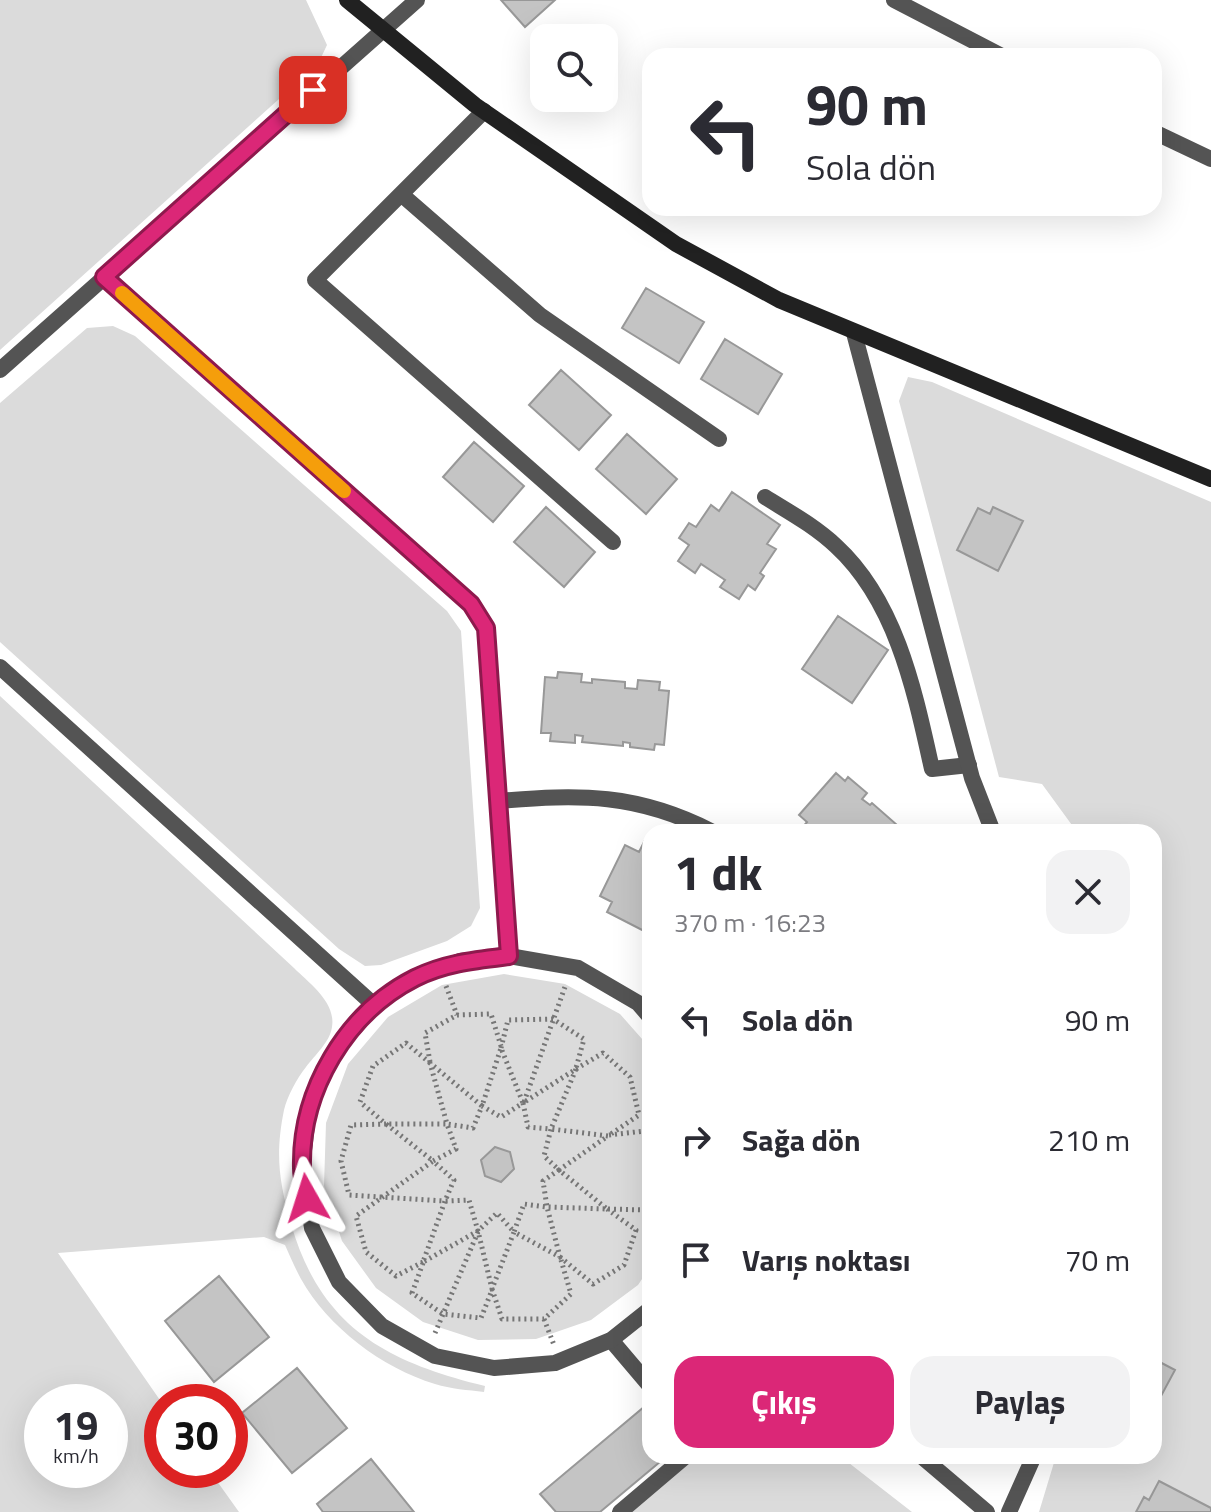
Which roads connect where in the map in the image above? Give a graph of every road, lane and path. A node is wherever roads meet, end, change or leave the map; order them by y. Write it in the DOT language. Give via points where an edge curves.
graph roads {
  1 [pos="347,0"];
  2 [pos="417,0"];
  3 [pos="894,0"];
  4 [pos="383,28"];
  5 [pos="987,48"];
  6 [pos="484,111"];
  7 [pos="1162,136"];
  8 [pos="1211,159"];
  9 [pos="401,194"];
  10 [pos="104,277"];
  11 [pos="854,333"];
  12 [pos="0,370"];
  13 [pos="719,439"];
  14 [pos="1211,479"];
  15 [pos="765,497"];
  16 [pos="613,542"];
  17 [pos="0,667"];
  18 [pos="969,765"];
  19 [pos="498,801"];
  20 [pos="697,824"];
  21 [pos="990,824"];
  22 [pos="509,956"];
  23 [pos="572,967"];
  24 [pos="439,969"];
  25 [pos="374,1005"];
  26 [pos="642,1008"];
  27 [pos="457,1015"];
  28 [pos="553,1019"];
  29 [pos="501,1048"];
  30 [pos="430,1063"];
  31 [pos="576,1069"];
  32 [pos="523,1103"];
  33 [pos="482,1106"];
  34 [pos="386,1124"];
  35 [pos="447,1124"];
  36 [pos="551,1129"];
  37 [pos="642,1131"];
  38 [pos="608,1136"];
  39 [pos="433,1161"];
  40 [pos="559,1170"];
  41 [pos="382,1197"];
  42 [pos="445,1201"];
  43 [pos="547,1207"];
  44 [pos="607,1209"];
  45 [pos="642,1210"];
  46 [pos="478,1231"];
  47 [pos="514,1232"];
  48 [pos="560,1257"];
  49 [pos="423,1262"];
  50 [pos="492,1289"];
  51 [pos="443,1314"];
  52 [pos="642,1315"];
  53 [pos="611,1340"];
  54 [pos="428,1352"];
  55 [pos="642,1377"];
  56 [pos="677,1464"];
  57 [pos="930,1464"];
  58 [pos="1030,1464"];
  59 [pos="620,1512"];
  60 [pos="987,1512"];
  61 [pos="1009,1512"];
  1 -- 4 [label="street"];
  2 -- 4 [label="street"];
  3 -- 5 [label="street"];
  4 -- 6 [label="street"];
  4 -- 10 [label="street"];
  6 -- 9 [label="street"];
  6 -- 11 [label="street" via="676,244 779,300"];
  7 -- 8 [label="street"];
  9 -- 13 [label="street" via="540,315"];
  9 -- 16 [label="street" via="315,280"];
  10 -- 12 [label="street"];
  10 -- 19 [label="street" via="471,604 486,628"];
  11 -- 14 [label="street"];
  11 -- 18 [label="street"];
  15 -- 18 [label="street" via="821,532 857,569 904,655 932,769"];
  17 -- 25 [label="street"];
  18 -- 21 [label="street"];
  19 -- 20 [label="street" via="557,796 620,799"];
  19 -- 22 [label="street"];
  22 -- 23 [label="street"];
  22 -- 24 [label="street" via="460,961"];
  23 -- 26 [label="street"];
  23 -- 28 [label="path"];
  24 -- 25 [label="street"];
  24 -- 27 [label="path"];
  25 -- 54 [label="street" via="334,1052 309,1107 302,1168 312,1228 339,1282 382,1326"];
  27 -- 29 [label="path" via="491,1014"];
  27 -- 30 [label="path" via="425,1033"];
  28 -- 29 [label="path" via="508,1020"];
  28 -- 31 [label="path" via="584,1039"];
  28 -- 32 [label="path"];
  29 -- 32 [label="path"];
  29 -- 33 [label="path"];
  30 -- 33 [label="path"];
  30 -- 34 [label="path" via="406,1043 373,1066 360,1102"];
  30 -- 35 [label="path"];
  31 -- 32 [label="path"];
  31 -- 36 [label="path"];
  31 -- 38 [label="path" via="603,1053 630,1077 639,1115"];
  32 -- 33 [label="path" via="501,1117"];
  32 -- 36 [label="path" via="528,1127"];
  33 -- 35 [label="path" via="473,1128"];
  34 -- 35 [label="path"];
  34 -- 39 [label="path"];
  34 -- 41 [label="path" via="351,1125 341,1161 349,1195"];
  35 -- 39 [label="path" via="456,1149"];
  36 -- 38 [label="path"];
  36 -- 40 [label="path" via="544,1156"];
  37 -- 38 [label="path"];
  38 -- 40 [label="path"];
  39 -- 41 [label="path"];
  39 -- 42 [label="path" via="454,1180"];
  40 -- 43 [label="path" via="543,1181"];
  40 -- 44 [label="path"];
  41 -- 42 [label="path"];
  41 -- 49 [label="path" via="356,1216 366,1252 396,1276"];
  42 -- 46 [label="path" via="469,1200"];
  42 -- 49 [label="path"];
  43 -- 44 [label="path"];
  43 -- 47 [label="path" via="524,1204"];
  43 -- 48 [label="path"];
  44 -- 45 [label="path"];
  44 -- 48 [label="path" via="636,1230 624,1265 593,1284"];
  46 -- 47 [label="path" via="497,1213"];
  46 -- 49 [label="path"];
  46 -- 50 [label="path"];
  46 -- 51 [label="path"];
  47 -- 48 [label="path"];
  47 -- 50 [label="path"];
  48 -- 50 [label="path" via="571,1294 544,1319 502,1319"];
  49 -- 51 [label="path" via="412,1293"];
  50 -- 51 [label="path" via="481,1318"];
  51 -- 54 [label="path"];
  52 -- 53 [label="street"];
  53 -- 54 [label="street" via="555,1363 494,1368"];
  53 -- 55 [label="street"];
  56 -- 59 [label="street"];
  57 -- 60 [label="street"];
  58 -- 61 [label="street"];
}
